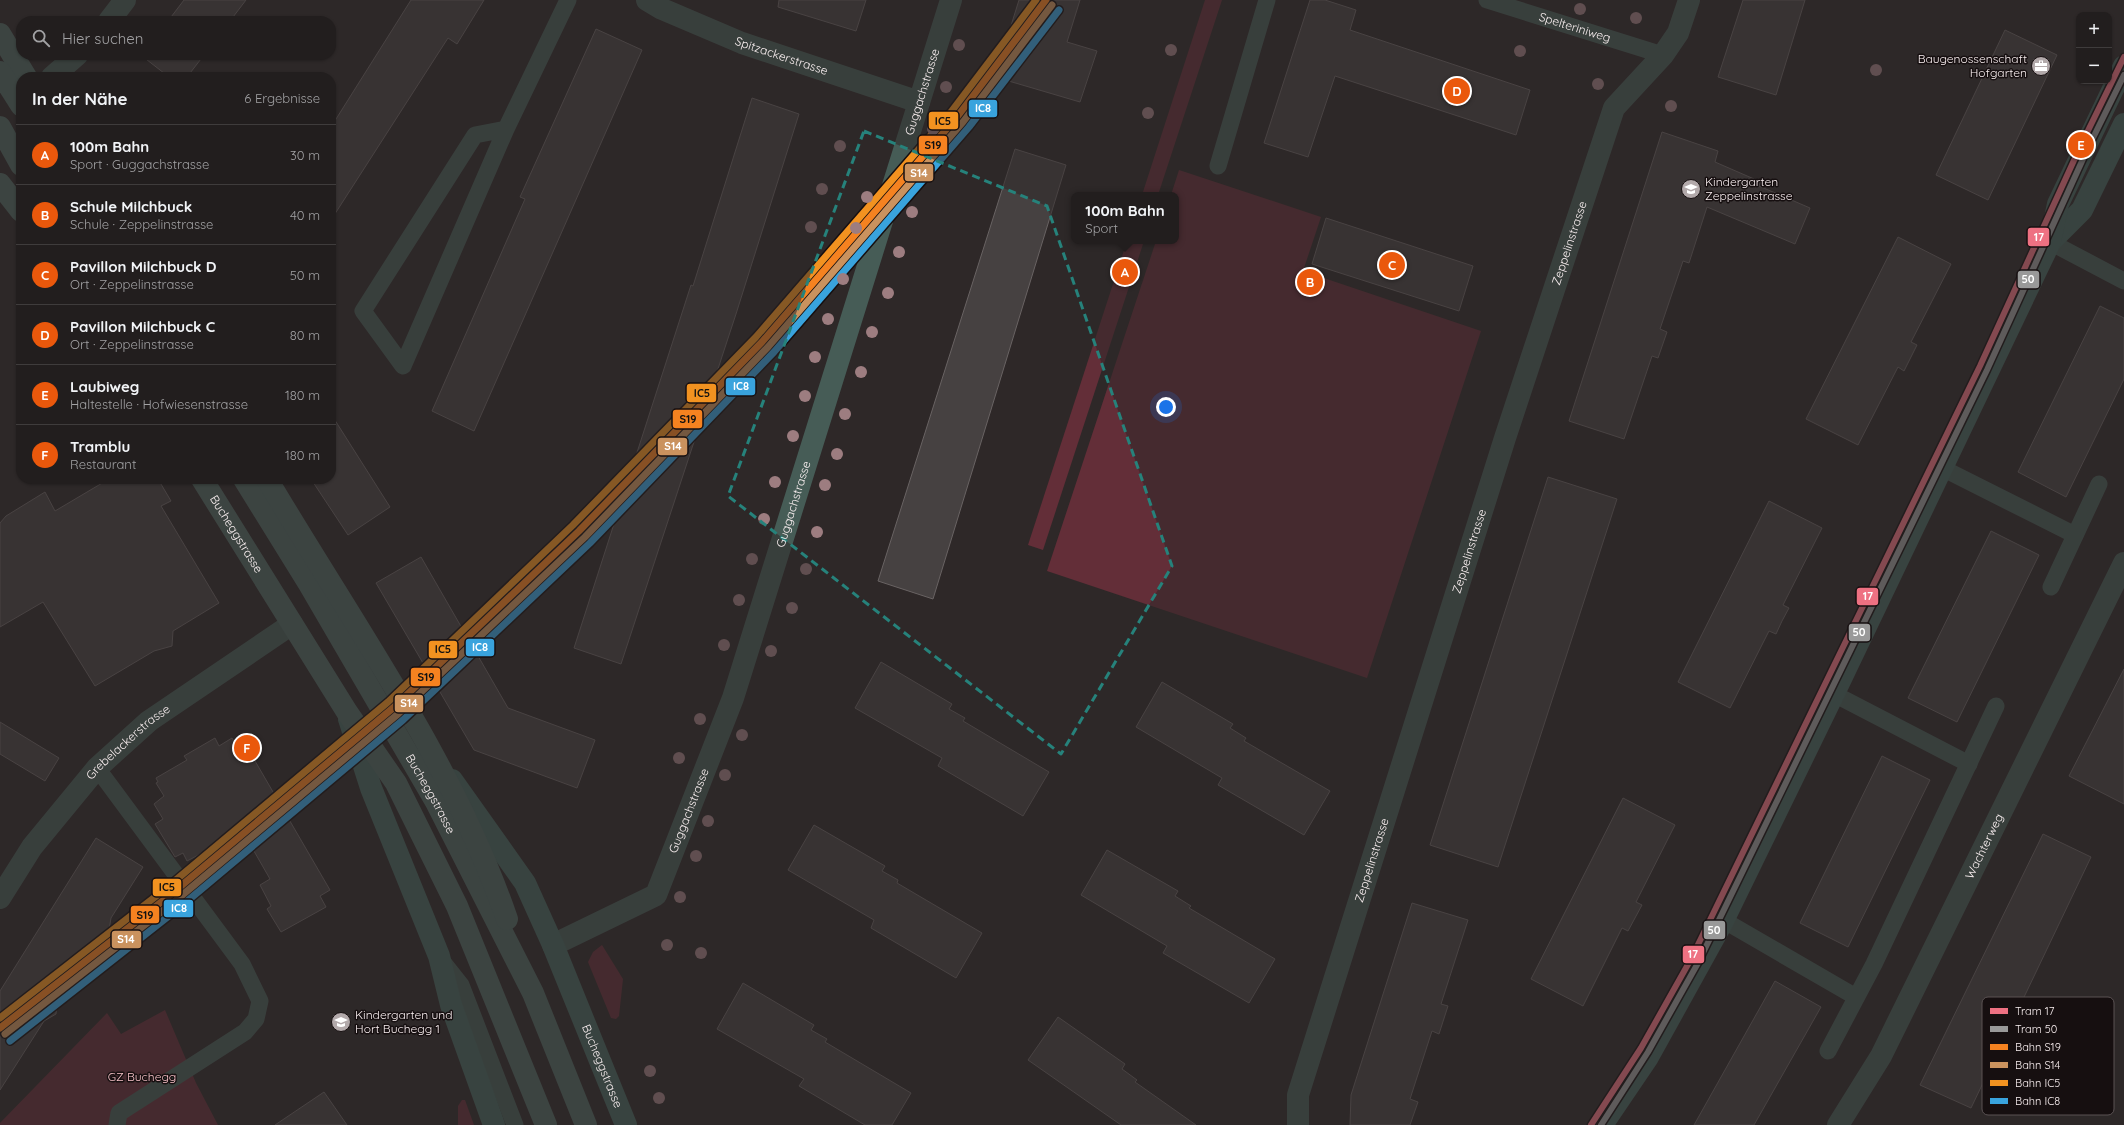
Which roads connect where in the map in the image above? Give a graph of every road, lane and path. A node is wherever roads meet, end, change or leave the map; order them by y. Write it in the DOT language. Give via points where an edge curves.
graph roads {
  1 [pos="125,0"];
  2 [pos="568,0"];
  3 [pos="647,0"];
  4 [pos="951,0"];
  5 [pos="1267,0"];
  6 [pos="1487,0"];
  7 [pos="1688,0"];
  8 [pos="113,16"];
  9 [pos="0,34"];
  10 [pos="1663,55"];
  11 [pos="71,60"];
  12 [pos="2124,66"];
  13 [pos="0,72"];
  14 [pos="23,72"];
  15 [pos="58,72"];
  16 [pos="16,98"];
  17 [pos="919,102"];
  18 [pos="2124,124"];
  19 [pos="0,127"];
  20 [pos="506,129"];
  21 [pos="16,156"];
  22 [pos="1218,166"];
  23 [pos="0,184"];
  24 [pos="16,205"];
  25 [pos="2050,242"];
  26 [pos="2124,281"];
  27 [pos="1942,468"];
  28 [pos="205,484"];
  29 [pos="247,484"];
  30 [pos="270,484"];
  31 [pos="271,484"];
  32 [pos="2098,484"];
  33 [pos="2075,535"];
  34 [pos="2124,563"];
  35 [pos="309,584"];
  36 [pos="2051,587"];
  37 [pos="292,624"];
  38 [pos="1834,694"];
  39 [pos="1996,706"];
  40 [pos="347,712"];
  41 [pos="436,758"];
  42 [pos="1969,764"];
  43 [pos="97,768"];
  44 [pos="0,898"];
  45 [pos="1723,920"];
  46 [pos="553,945"];
  47 [pos="438,956"];
  48 [pos="533,993"];
  49 [pos="1856,997"];
  50 [pos="1828,1051"];
  51 [pos="1604,1124"];
  52 [pos="117,1125"];
  53 [pos="494,1125"];
  54 [pos="515,1125"];
  55 [pos="546,1125"];
  56 [pos="586,1125"];
  57 [pos="626,1125"];
  58 [pos="1298,1125"];
  59 [pos="1838,1125"];
  1 -- 8 [label="street"];
  2 -- 20 [label="lane"];
  3 -- 17 [label="street, Spitzackerstrasse" via="662,9 742,43"];
  4 -- 17 [label="street, Guggachstrasse"];
  5 -- 22 [label="lane"];
  6 -- 10 [label="lane, Spelteriniweg"];
  7 -- 10 [label="street, Zeppelinstrasse" via="1678,33"];
  9 -- 14 [label="main road"];
  10 -- 58 [label="street, Zeppelinstrasse" via="1614,108 1505,438 1298,1095"];
  11 -- 15 [label="street"];
  12 -- 25 [label="street" via="2058,204"];
  13 -- 16 [label="main road"];
  17 -- 46 [label="street, Guggachstrasse" via="733,698 656,895"];
  18 -- 25 [label="street" via="2082,210"];
  19 -- 21 [label="main road"];
  20 -- 20 [label="lane" via="472,206 403,366 363,311 475,135"];
  23 -- 24 [label="main road"];
  25 -- 26 [label="lane"];
  25 -- 27 [label="street"];
  27 -- 33 [label="lane"];
  27 -- 38 [label="street"];
  28 -- 37 [label="main road, Bucheggstrasse"];
  29 -- 35 [label="main road, Bucheggstrasse"];
  30 -- 35 [label="lane"];
  31 -- 41 [label="main road"];
  32 -- 33 [label="lane"];
  33 -- 36 [label="lane"];
  34 -- 59 [label="street, Wachterweg" via="1881,1056"];
  35 -- 48 [label="main road, Bucheggstrasse" via="436,802"];
  37 -- 40 [label="main road, Bucheggstrasse"];
  37 -- 43 [label="street, Grebelackerstrasse" via="149,722"];
  38 -- 42 [label="lane"];
  38 -- 45 [label="street"];
  39 -- 42 [label="lane"];
  40 -- 47 [label="street, Bucheggstrasse" via="371,788"];
  40 -- 55 [label="main road, Bucheggstrasse" via="396,783 457,906"];
  41 -- 46 [label="street, Bucheggstrasse" via="468,799 525,883"];
  41 -- 48 [label="main road" via="493,879"];
  42 -- 49 [label="lane"];
  43 -- 44 [label="street, Grebelackerstrasse" via="32,847"];
  43 -- 52 [label="lane" via="242,964 260,1001 256,1019 245,1032 119,1114"];
  45 -- 49 [label="lane"];
  45 -- 51 [label="street" via="1648,1056"];
  46 -- 57 [label="street, Bucheggstrasse"];
  47 -- 53 [label="street, Bucheggstrasse" via="451,1005"];
  47 -- 54 [label="lane" via="461,985"];
  48 -- 56 [label="main road, Bucheggstrasse"];
  49 -- 50 [label="lane"];
}
